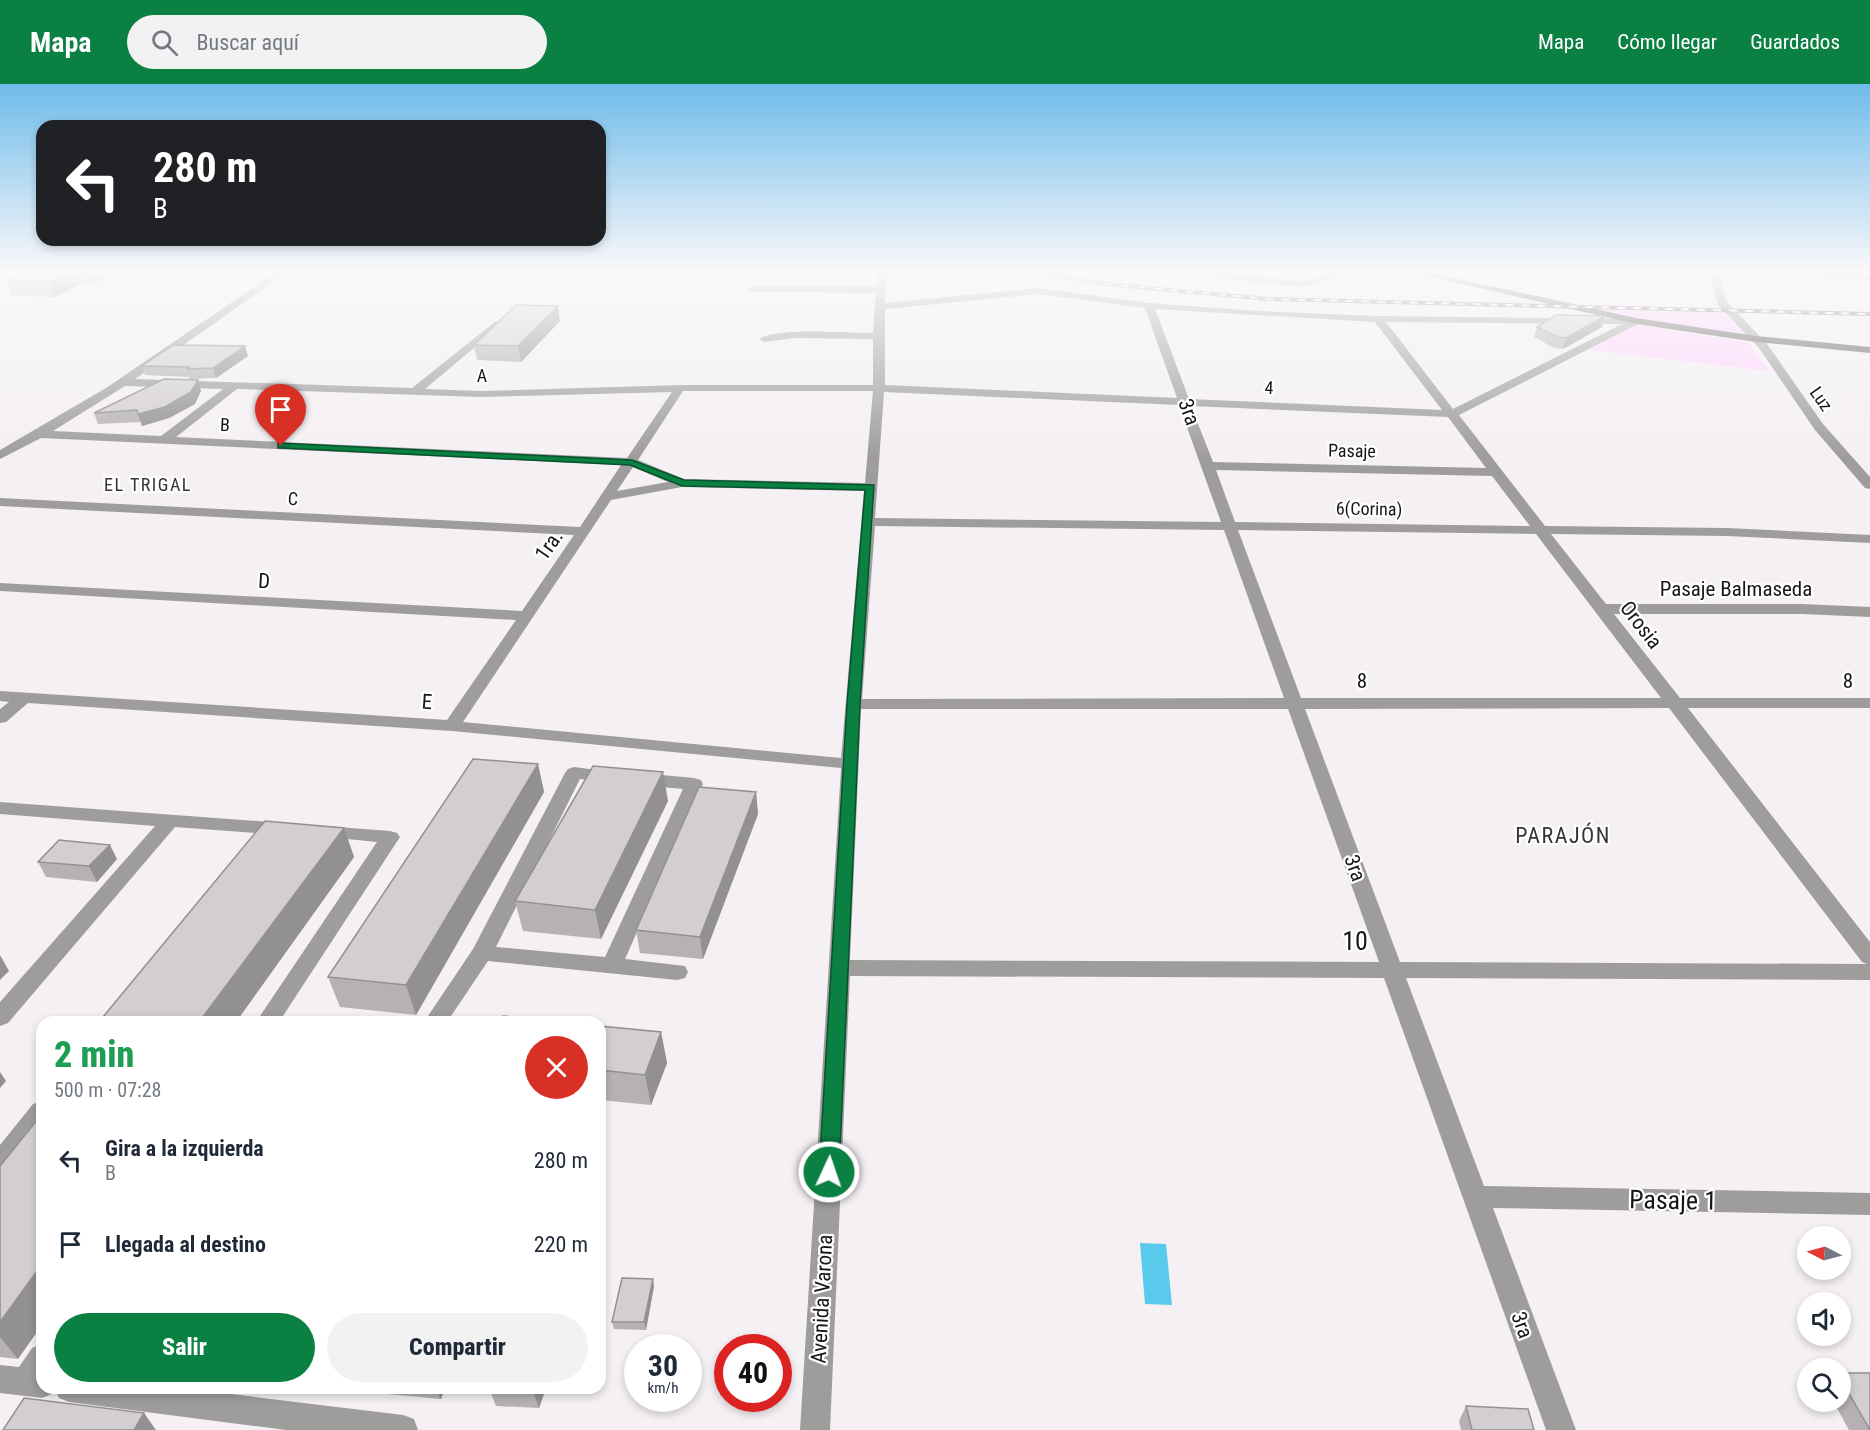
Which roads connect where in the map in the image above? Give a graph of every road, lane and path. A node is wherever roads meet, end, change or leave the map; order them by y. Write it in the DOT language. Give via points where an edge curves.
graph roads {
  1 [pos="194,333"];
  2 [pos="485,333"];
  3 [pos="878,333"];
  4 [pos="1159,333"];
  5 [pos="1389,333"];
  6 [pos="1613,333"];
  7 [pos="1715,333"];
  8 [pos="1750,333"];
  9 [pos="878,336"];
  10 [pos="764,339"];
  11 [pos="1756,339"];
  12 [pos="1870,350"];
  13 [pos="122,382"];
  14 [pos="233,387"];
  15 [pos="680,388"];
  16 [pos="879,388"];
  17 [pos="414,392"];
  18 [pos="1185,402"];
  19 [pos="1452,414"];
  20 [pos="41,434"];
  21 [pos="164,440"];
  22 [pos="0,455"];
  23 [pos="632,462"];
  24 [pos="1208,466"];
  25 [pos="1496,472"];
  26 [pos="682,483"];
  27 [pos="1870,484"];
  28 [pos="870,487"];
  29 [pos="608,497"];
  30 [pos="0,502"];
  31 [pos="868,522"];
  32 [pos="1229,525"];
  33 [pos="1541,530"];
  34 [pos="584,531"];
  35 [pos="1870,539"];
  36 [pos="0,587"];
  37 [pos="1602,609"];
  38 [pos="1870,612"];
  39 [pos="525,616"];
  40 [pos="0,696"];
  41 [pos="24,698"];
  42 [pos="853,704"];
  43 [pos="1295,704"];
  44 [pos="1675,704"];
  45 [pos="1870,704"];
  46 [pos="0,718"];
  47 [pos="452,726"];
  48 [pos="851,764"];
  49 [pos="0,808"];
  50 [pos="171,820"];
  51 [pos="271,828"];
  52 [pos="256,846"];
  53 [pos="1862,936"];
  54 [pos="482,953"];
  55 [pos="1870,957"];
  56 [pos="612,965"];
  57 [pos="840,968"];
  58 [pos="1392,970"];
  59 [pos="677,972"];
  60 [pos="1870,972"];
  61 [pos="271,1016"];
  62 [pos="439,1016"];
  63 [pos="0,1017"];
  64 [pos="36,1118"];
  65 [pos="0,1163"];
  66 [pos="1476,1197"];
  67 [pos="1870,1204"];
  68 [pos="36,1366"];
  69 [pos="23,1382"];
  70 [pos="117,1394"];
  71 [pos="403,1430"];
  72 [pos="815,1430"];
  73 [pos="1561,1430"];
  1 -- 13 [label="street"];
  2 -- 17 [label="street"];
  3 -- 9 [label="street, Avenida Varona"];
  4 -- 18 [label="street, 3ra"];
  5 -- 19 [label="street, Orosia"];
  6 -- 19 [label="street, 4"];
  7 -- 11 [label="main road"];
  8 -- 11 [label="street, Luz"];
  9 -- 10 [label="street" via="794,335"];
  9 -- 16 [label="street, Avenida Varona"];
  11 -- 12 [label="main road"];
  11 -- 27 [label="street, Luz" via="1819,427"];
  13 -- 14 [label="street, A"];
  13 -- 20 [label="street"];
  14 -- 17 [label="street, A"];
  14 -- 21 [label="street"];
  15 -- 16 [label="street, A"];
  15 -- 17 [label="street, A" via="481,394"];
  15 -- 23 [label="street, 1ra."];
  16 -- 18 [label="street, 4"];
  16 -- 28 [label="street, Avenida Varona"];
  18 -- 19 [label="street, 4"];
  18 -- 24 [label="street, 3ra"];
  19 -- 25 [label="street, Orosia"];
  20 -- 21 [label="street, B"];
  20 -- 22 [label="street"];
  21 -- 23 [label="street, B"];
  23 -- 26 [label="street, B"];
  23 -- 29 [label="street, 1ra."];
  24 -- 25 [label="street, Pasaje"];
  24 -- 32 [label="street, 3ra"];
  25 -- 33 [label="street, Orosia"];
  26 -- 28 [label="street, B"];
  26 -- 29 [label="street"];
  28 -- 31 [label="street, Avenida Varona"];
  29 -- 34 [label="street, 1ra."];
  30 -- 34 [label="street, C"];
  31 -- 32 [label="street, 6(Corina)"];
  31 -- 42 [label="street, Avenida Varona"];
  32 -- 33 [label="street, 6(Corina)"];
  32 -- 43 [label="street, 3ra"];
  33 -- 35 [label="street, 6(Corina)" via="1728,532"];
  33 -- 37 [label="street, Orosia"];
  34 -- 39 [label="street, 1ra."];
  36 -- 39 [label="street, D"];
  37 -- 38 [label="street, Pasaje Balmaseda"];
  37 -- 44 [label="street, Orosia"];
  39 -- 47 [label="street, 1ra."];
  40 -- 41 [label="street, E"];
  41 -- 46 [label="street"];
  41 -- 47 [label="street, E"];
  42 -- 43 [label="street, 8"];
  42 -- 48 [label="street, Avenida Varona"];
  43 -- 44 [label="street, 8"];
  43 -- 58 [label="street, 3ra"];
  44 -- 45 [label="street, 8"];
  44 -- 53 [label="street, Orosia"];
  47 -- 48 [label="street, E"];
  48 -- 57 [label="street, Avenida Varona"];
  49 -- 50 [label="street"];
  50 -- 51 [label="street"];
  50 -- 63 [label="street"];
  51 -- 52 [label="street"];
  51 -- 61 [label="street" via="390,837"];
  53 -- 55 [label="street, Orosia"];
  54 -- 56 [label="street"];
  54 -- 56 [label="street" via="574,773 694,784"];
  54 -- 62 [label="street"];
  56 -- 59 [label="street"];
  57 -- 58 [label="street, 10"];
  57 -- 72 [label="street, Avenida Varona"];
  58 -- 60 [label="street, 10"];
  58 -- 66 [label="street, 3ra"];
  64 -- 65 [label="street"];
  66 -- 67 [label="street, Pasaje 1"];
  66 -- 73 [label="street, 3ra"];
  68 -- 69 [label="street"];
  70 -- 71 [label="street"];
}
